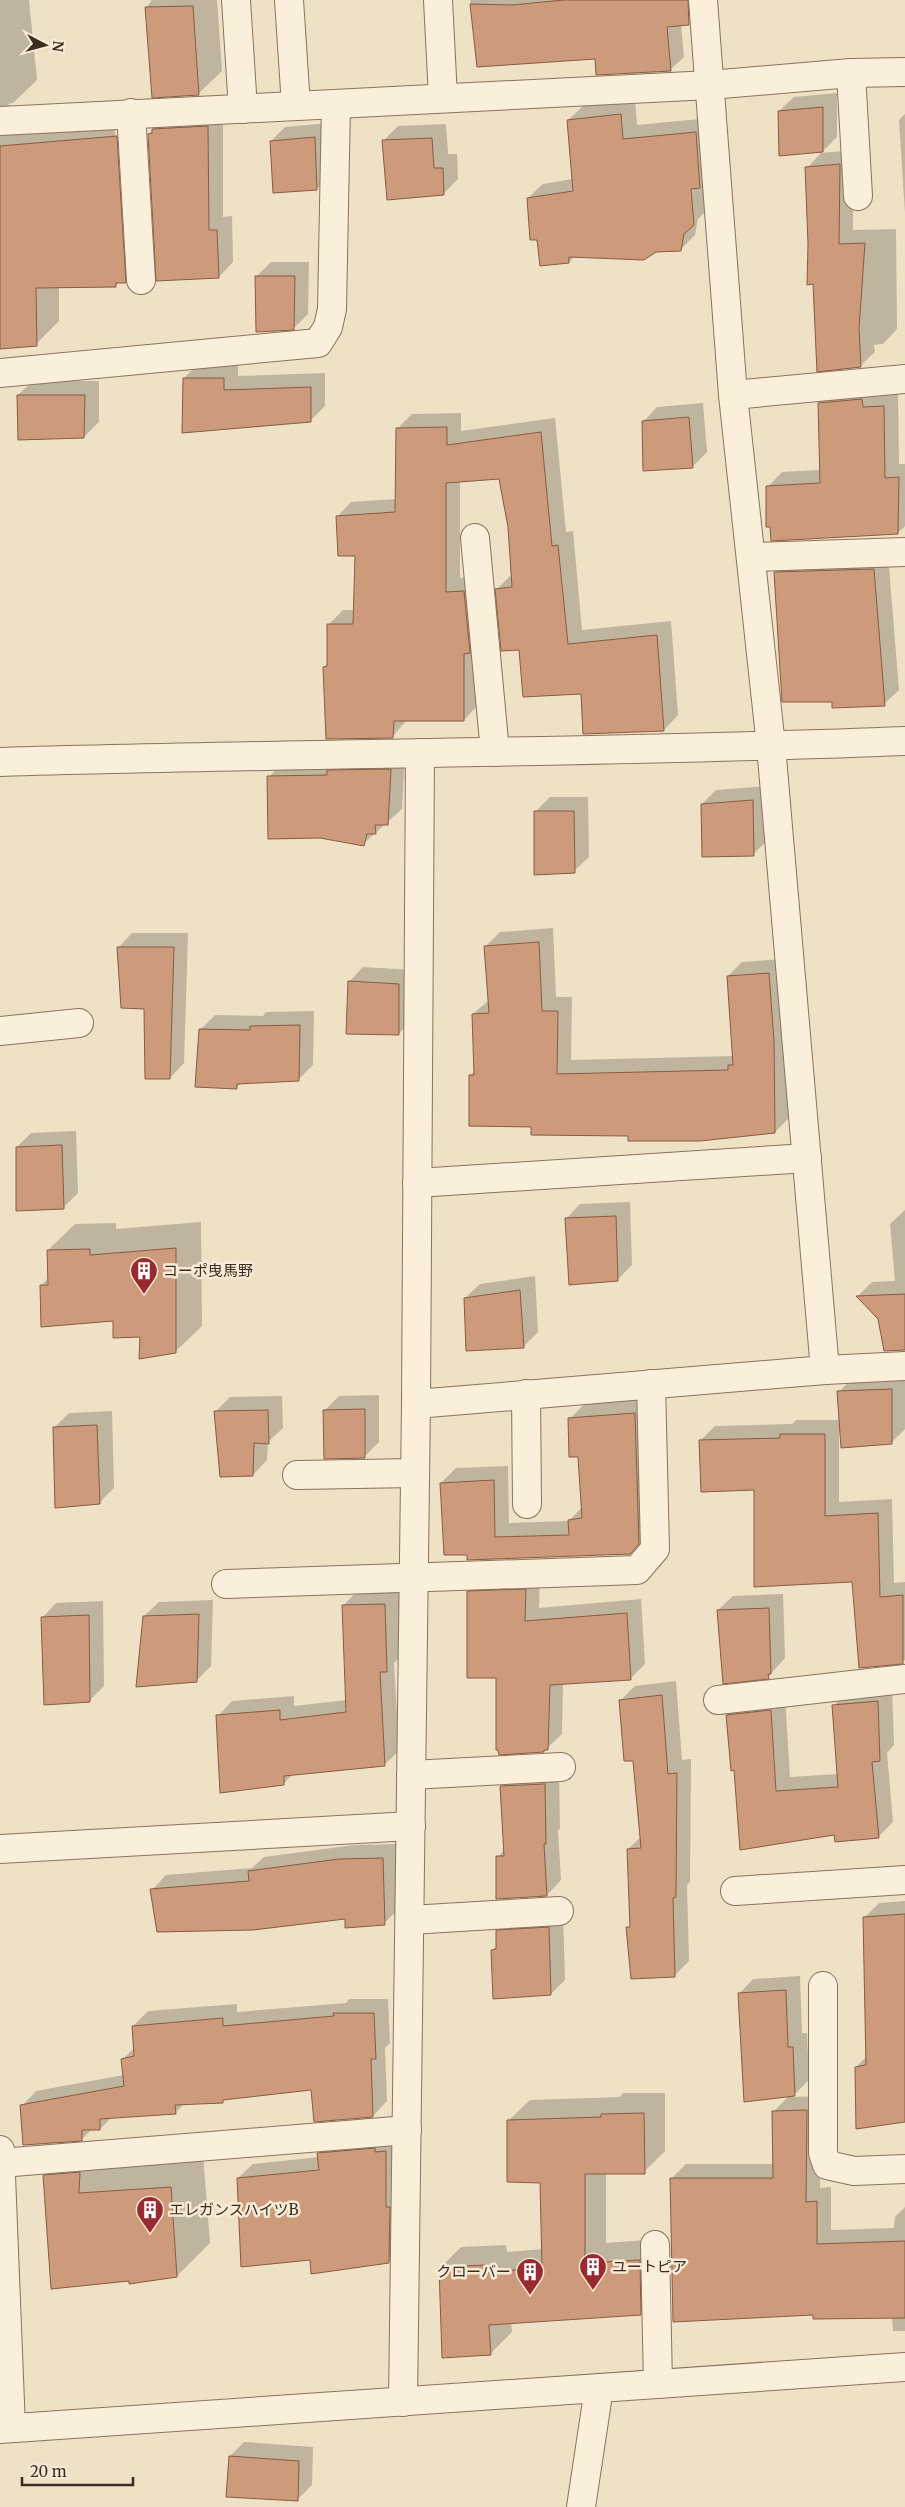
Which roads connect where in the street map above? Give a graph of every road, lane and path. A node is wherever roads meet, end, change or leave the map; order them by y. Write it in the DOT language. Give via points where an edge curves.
graph roads {
  1 [pos="236,0"];
  2 [pos="289,0"];
  3 [pos="438,0"];
  4 [pos="704,0"];
  5 [pos="905,72"];
  6 [pos="851,73"];
  7 [pos="710,85"];
  8 [pos="443,97"];
  9 [pos="336,104"];
  10 [pos="296,106"];
  11 [pos="243,109"];
  12 [pos="131,113"];
  13 [pos="0,121"];
  14 [pos="858,196"];
  15 [pos="141,280"];
  16 [pos="0,374"];
  17 [pos="905,379"];
  18 [pos="733,395"];
  19 [pos="475,538"];
  20 [pos="905,552"];
  21 [pos="751,557"];
  22 [pos="905,741"];
  23 [pos="771,746"];
  24 [pos="495,752"];
  25 [pos="420,754"];
  26 [pos="0,762"];
  27 [pos="80,1023"];
  28 [pos="0,1031"];
  29 [pos="807,1158"];
  30 [pos="417,1183"];
  31 [pos="905,1366"];
  32 [pos="825,1370"];
  33 [pos="651,1384"];
  34 [pos="526,1394"];
  35 [pos="416,1404"];
  36 [pos="415,1473"];
  37 [pos="297,1475"];
  38 [pos="527,1504"];
  39 [pos="414,1579"];
  40 [pos="226,1584"];
  41 [pos="905,1679"];
  42 [pos="718,1700"];
  43 [pos="561,1767"];
  44 [pos="411,1775"];
  45 [pos="411,1826"];
  46 [pos="0,1848"];
  47 [pos="905,1880"];
  48 [pos="735,1891"];
  49 [pos="559,1911"];
  50 [pos="410,1920"];
  51 [pos="823,1986"];
  52 [pos="407,2130"];
  53 [pos="0,2150"];
  54 [pos="1,2163"];
  55 [pos="905,2169"];
  56 [pos="655,2245"];
  57 [pos="905,2367"];
  58 [pos="658,2384"];
  59 [pos="599,2388"];
  60 [pos="403,2402"];
  61 [pos="5,2428"];
  62 [pos="581,2507"];
  1 -- 11 [label="street"];
  2 -- 10 [label="street"];
  3 -- 8 [label="street"];
  4 -- 7 [label="street"];
  5 -- 6 [label="street"];
  6 -- 7 [label="street"];
  6 -- 14 [label="street"];
  7 -- 8 [label="street"];
  7 -- 18 [label="street"];
  8 -- 9 [label="street"];
  9 -- 10 [label="street"];
  9 -- 16 [label="street" via="332,309 328,327 318,344"];
  10 -- 11 [label="street"];
  11 -- 12 [label="street"];
  12 -- 13 [label="street"];
  12 -- 15 [label="street"];
  17 -- 18 [label="street"];
  18 -- 21 [label="street"];
  19 -- 24 [label="street"];
  20 -- 21 [label="street"];
  21 -- 23 [label="street"];
  22 -- 23 [label="street"];
  23 -- 24 [label="street"];
  23 -- 29 [label="street"];
  24 -- 25 [label="street"];
  25 -- 26 [label="street" via="264,754"];
  25 -- 30 [label="street"];
  27 -- 28 [label="street"];
  29 -- 30 [label="street"];
  29 -- 32 [label="street"];
  30 -- 35 [label="street"];
  31 -- 32 [label="street"];
  32 -- 33 [label="street"];
  33 -- 34 [label="street"];
  33 -- 39 [label="street" via="655,1549 638,1570"];
  34 -- 35 [label="street"];
  34 -- 38 [label="street"];
  35 -- 36 [label="street"];
  36 -- 37 [label="street"];
  36 -- 39 [label="street"];
  39 -- 40 [label="street"];
  39 -- 44 [label="street"];
  41 -- 42 [label="street"];
  43 -- 44 [label="street"];
  44 -- 45 [label="street"];
  45 -- 46 [label="street"];
  45 -- 50 [label="street"];
  47 -- 48 [label="street"];
  49 -- 50 [label="street"];
  50 -- 52 [label="street"];
  51 -- 55 [label="street" via="823,2153 828,2165 854,2171"];
  52 -- 54 [label="street"];
  52 -- 60 [label="street"];
  53 -- 54 [label="street"];
  54 -- 61 [label="street"];
  56 -- 58 [label="street"];
  57 -- 58 [label="street"];
  58 -- 59 [label="street"];
  59 -- 60 [label="street"];
  59 -- 62 [label="street"];
  60 -- 61 [label="street"];
}
